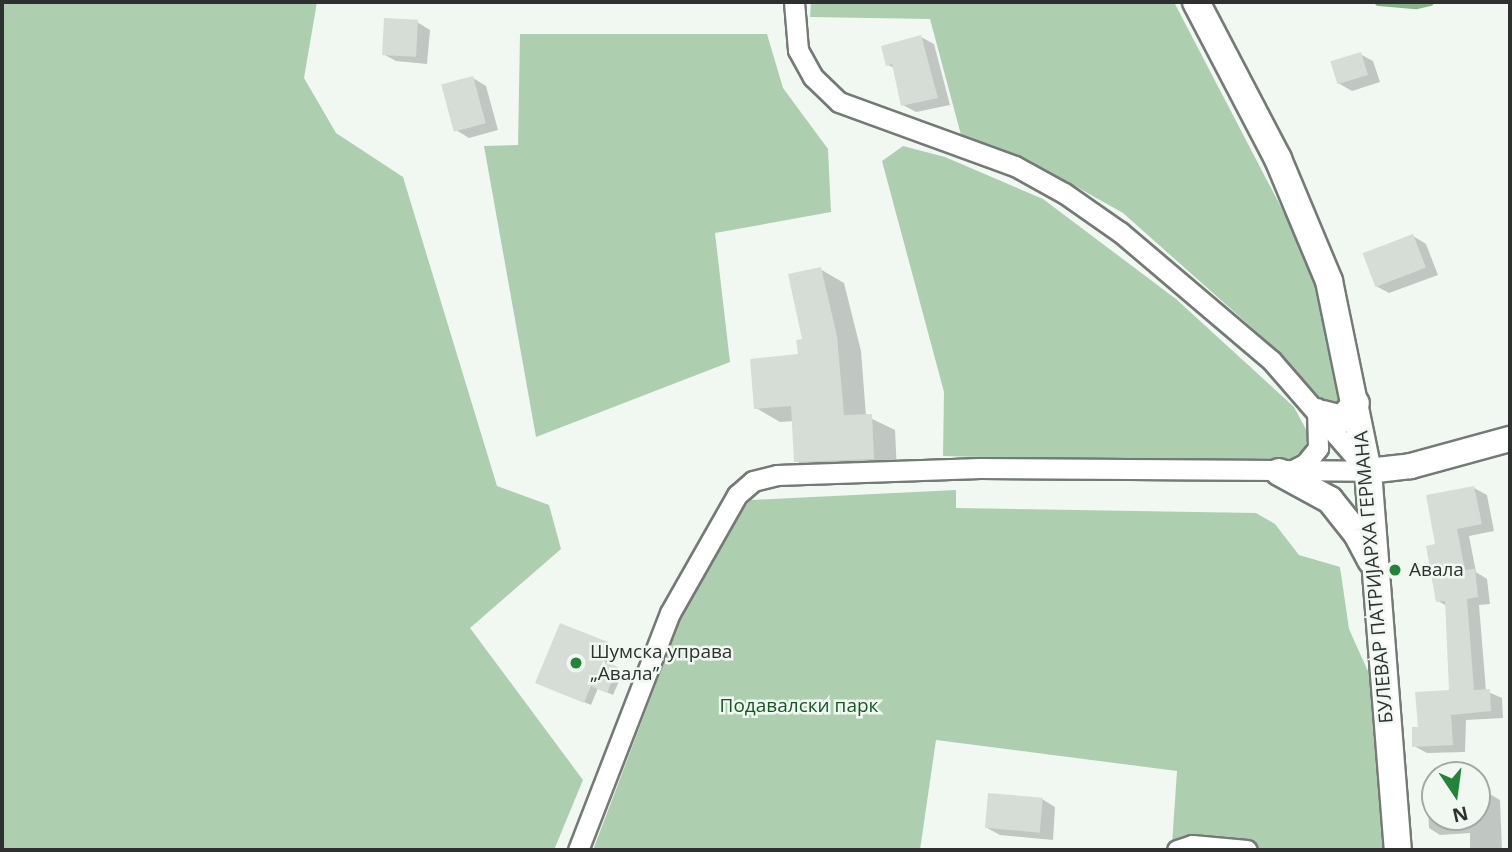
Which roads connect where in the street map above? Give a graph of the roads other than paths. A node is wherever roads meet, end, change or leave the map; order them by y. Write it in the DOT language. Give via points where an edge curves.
graph roads {
  1 [pos="794,2"];
  2 [pos="1196,2"];
  3 [pos="1356,403"];
  4 [pos="1320,411"];
  5 [pos="1510,439"];
  6 [pos="1367,471"];
  7 [pos="1284,472"];
  8 [pos="1376,575"];
  9 [pos="578,850"];
  10 [pos="1177,850"];
  11 [pos="1247,850"];
  12 [pos="1398,850"];
  1 -- 4 [label="street" via="798,50 813,77 839,102 991,156 1064,193 1120,232 1204,302 1271,360"];
  2 -- 3 [label="main road, БУЛЕВАР ПАТРИЈАРХА ГЕРМАНА" via="1302,210 1329,281"];
  3 -- 4 [label="main road" via="1342,419"];
  3 -- 6 [label="main road, БУЛЕВАР ПАТРИЈАРХА ГЕРМАНА"];
  4 -- 6 [label="street"];
  4 -- 7 [label="street" via="1318,448 1306,464"];
  5 -- 6 [label="street" via="1411,466"];
  6 -- 7 [label="street"];
  6 -- 8 [label="main road, БУЛЕВАР ПАТРИЈАРХА ГЕРМАНА"];
  7 -- 8 [label="main road" via="1305,482 1343,512"];
  7 -- 9 [label="street" via="968,468 768,476 753,481 737,495 670,613"];
  8 -- 12 [label="main road, БУЛЕВАР ПАТРИЈАРХА ГЕРМАНА"];
  10 -- 11 [label="street" via="1192,845"];
}
